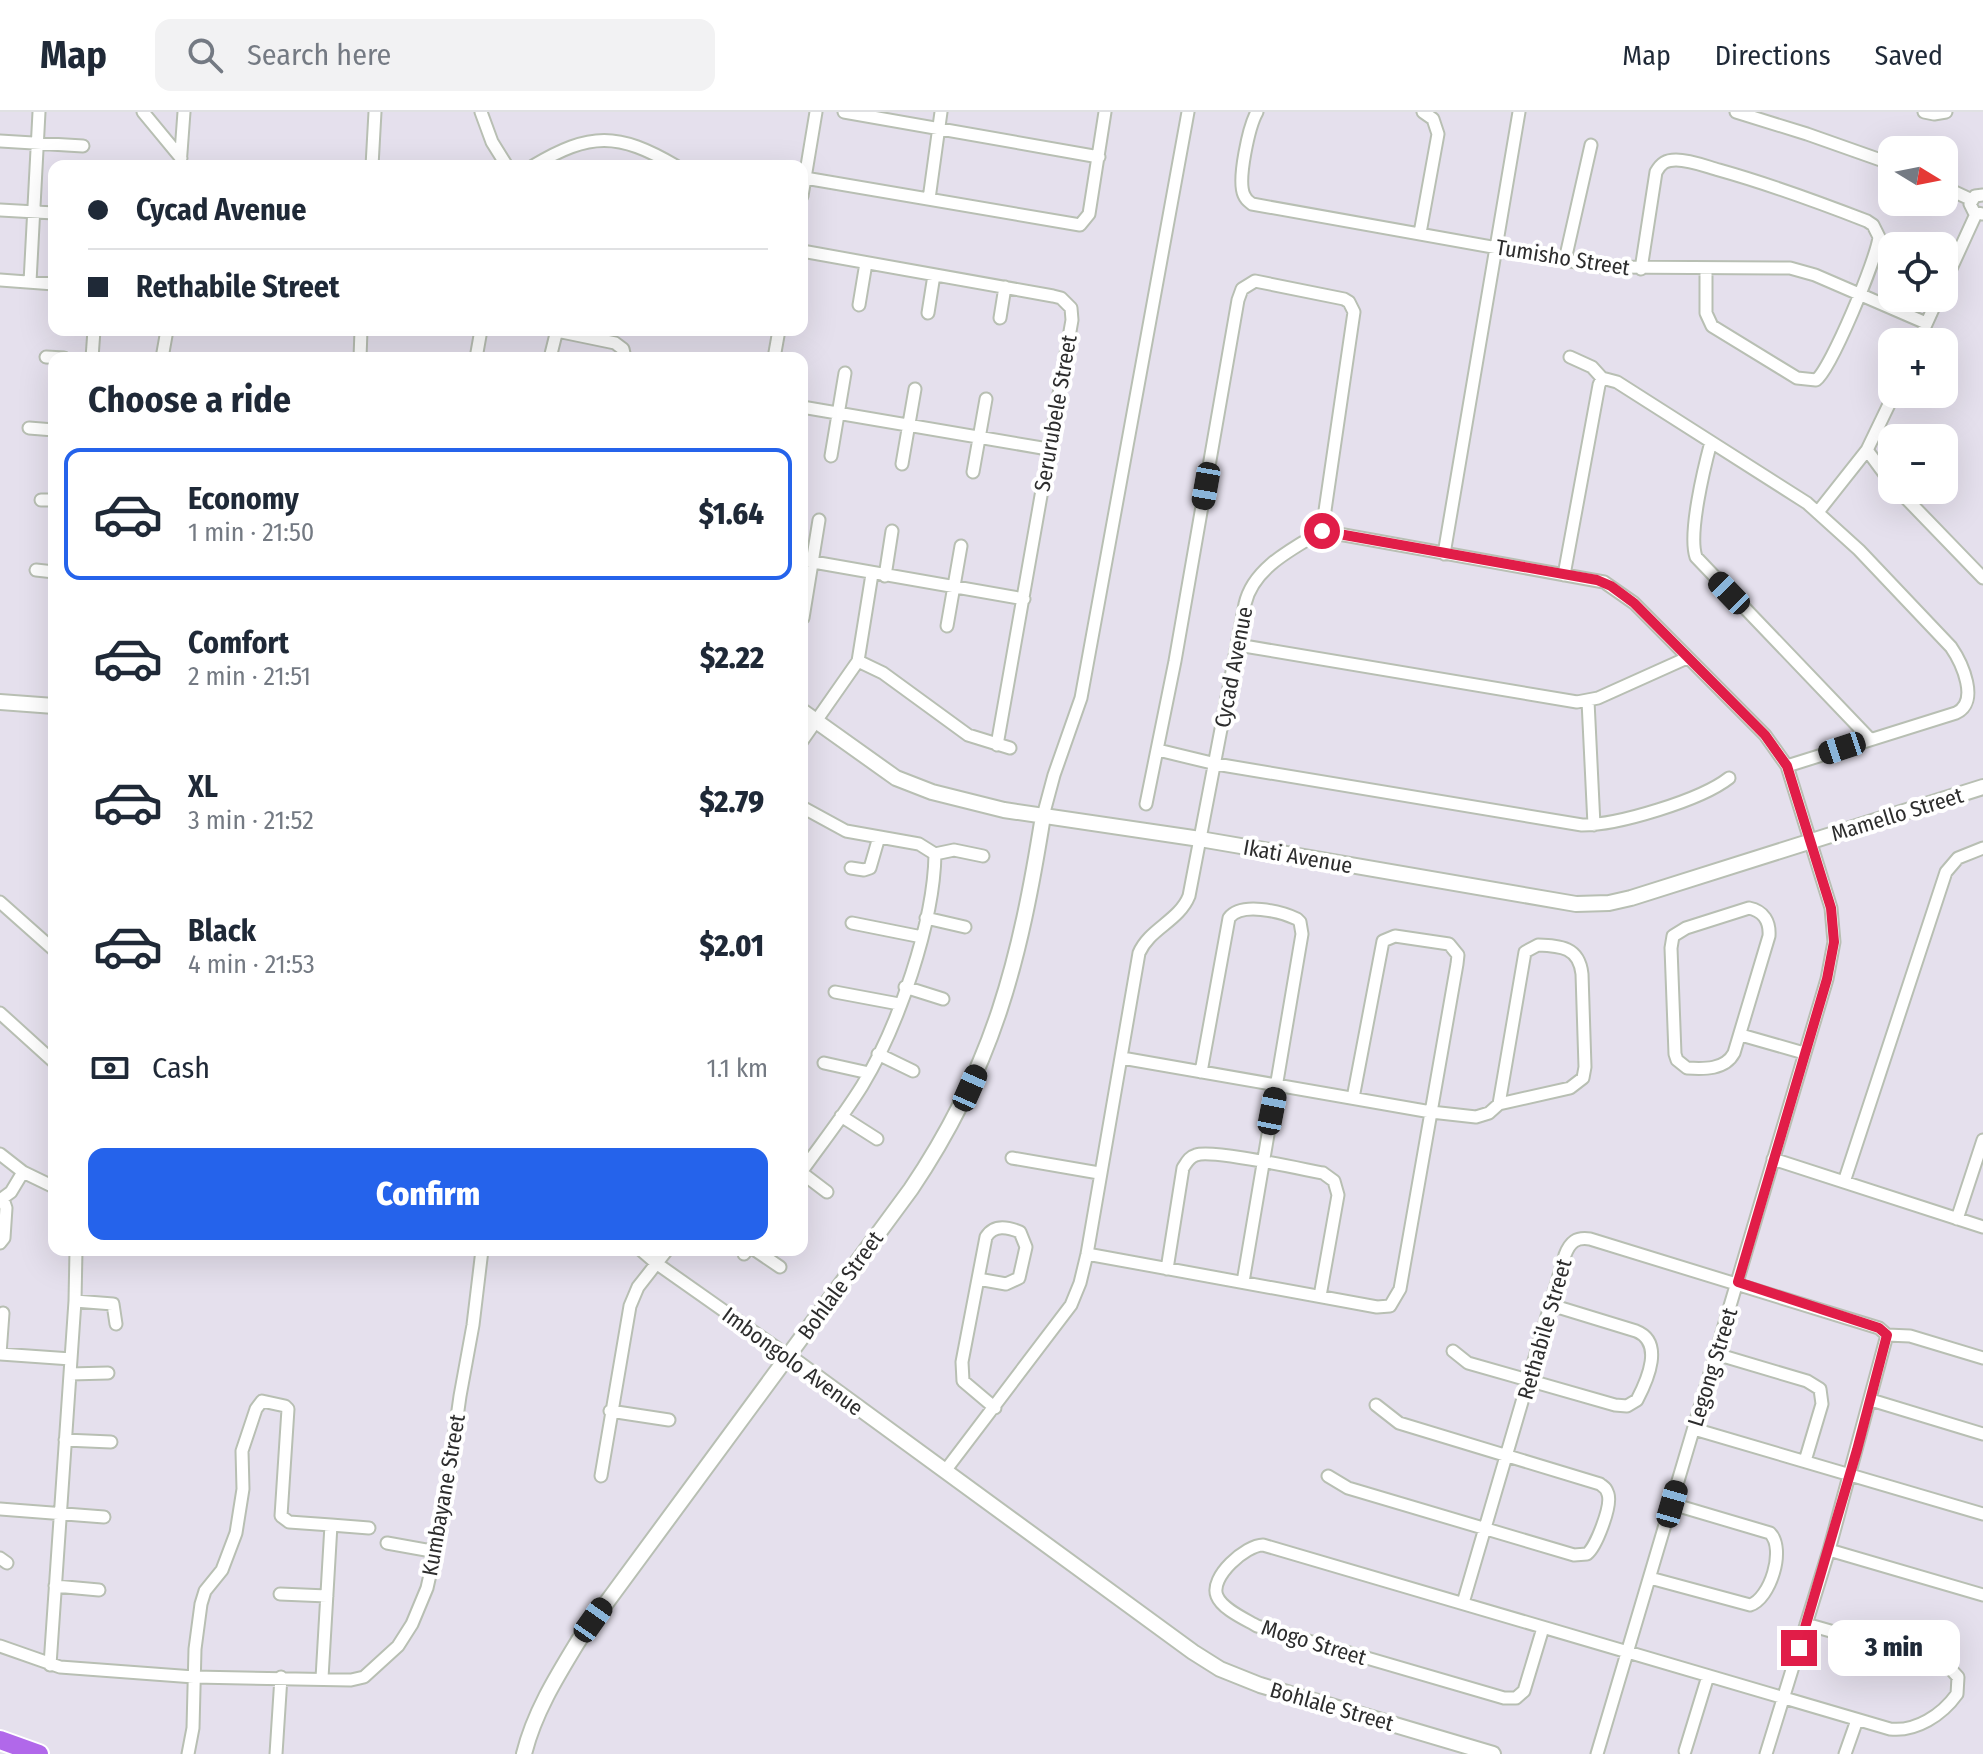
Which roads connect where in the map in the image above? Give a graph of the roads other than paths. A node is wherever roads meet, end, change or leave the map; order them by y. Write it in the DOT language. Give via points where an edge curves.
graph roads {
  1 [pos="39,112"];
  2 [pos="143,112"];
  3 [pos="184,112"];
  4 [pos="375,112"];
  5 [pos="481,112"];
  6 [pos="816,112"];
  7 [pos="844,112"];
  8 [pos="941,112"];
  9 [pos="1105,112"];
  10 [pos="1188,112"];
  11 [pos="1257,112"];
  12 [pos="1423,112"];
  13 [pos="1519,112"];
  14 [pos="1736,112"];
  15 [pos="1924,112"];
  16 [pos="1946,112"];
  17 [pos="940,128"];
  18 [pos="0,141"];
  19 [pos="38,144"];
  20 [pos="1591,145"];
  21 [pos="83,146"];
  22 [pos="1099,157"];
  23 [pos="1878,159"];
  24 [pos="179,160"];
  25 [pos="181,160"];
  26 [pos="372,160"];
  27 [pos="503,160"];
  28 [pos="544,160"];
  29 [pos="664,160"];
  30 [pos="808,160"];
  31 [pos="808,179"];
  32 [pos="1977,197"];
  33 [pos="929,199"];
  34 [pos="0,210"];
  35 [pos="33,212"];
  36 [pos="48,213"];
  37 [pos="1980,214"];
  38 [pos="1420,233"];
  39 [pos="1495,247"];
  40 [pos="808,252"];
  41 [pos="1958,257"];
  42 [pos="1565,260"];
  43 [pos="866,263"];
  44 [pos="1641,269"];
  45 [pos="1706,270"];
  46 [pos="934,275"];
  47 [pos="0,280"];
  48 [pos="30,282"];
  49 [pos="48,284"];
  50 [pos="1005,287"];
  51 [pos="1858,295"];
  52 [pos="859,305"];
  53 [pos="1931,312"];
  54 [pos="928,313"];
  55 [pos="1000,318"];
  56 [pos="1926,323"];
  57 [pos="1924,328"];
  58 [pos="585,336"];
  59 [pos="622,352"];
  60 [pos="1570,357"];
  61 [pos="845,373"];
  62 [pos="1607,378"];
  63 [pos="915,389"];
  64 [pos="986,399"];
  65 [pos="808,408"];
  66 [pos="1887,408"];
  67 [pos="838,413"];
  68 [pos="908,425"];
  69 [pos="29,428"];
  70 [pos="48,430"];
  71 [pos="979,437"];
  72 [pos="1711,442"];
  73 [pos="1048,449"];
  74 [pos="1867,450"];
  75 [pos="831,456"];
  76 [pos="902,464"];
  77 [pos="1878,465"];
  78 [pos="973,472"];
  79 [pos="1912,504"];
  80 [pos="1818,512"];
  81 [pos="819,520"];
  82 [pos="892,531"];
  83 [pos="1322,531"];
  84 [pos="961,546"];
  85 [pos="1444,554"];
  86 [pos="808,558"];
  87 [pos="808,561"];
  88 [pos="36,570"];
  89 [pos="48,571"];
  90 [pos="878,575"];
  91 [pos="1564,575"];
  92 [pos="1983,578"];
  93 [pos="953,586"];
  94 [pos="1024,599"];
  95 [pos="947,626"];
  96 [pos="1238,645"];
  97 [pos="1687,658"];
  98 [pos="858,661"];
  99 [pos="1588,701"];
  100 [pos="0,702"];
  101 [pos="48,706"];
  102 [pos="808,715"];
  103 [pos="816,721"];
  104 [pos="808,732"];
  105 [pos="1870,739"];
  106 [pos="997,745"];
  107 [pos="1010,748"];
  108 [pos="1158,750"];
  109 [pos="1216,764"];
  110 [pos="1787,766"];
  111 [pos="1729,778"];
  112 [pos="1983,787"];
  113 [pos="1146,804"];
  114 [pos="808,810"];
  115 [pos="1043,816"];
  116 [pos="1594,825"];
  117 [pos="879,837"];
  118 [pos="1200,839"];
  119 [pos="1810,841"];
  120 [pos="1983,848"];
  121 [pos="935,854"];
  122 [pos="983,856"];
  123 [pos="851,868"];
  124 [pos="0,902"];
  125 [pos="926,918"];
  126 [pos="852,923"];
  127 [pos="965,927"];
  128 [pos="922,937"];
  129 [pos="48,945"];
  130 [pos="905,987"];
  131 [pos="835,992"];
  132 [pos="943,999"];
  133 [pos="899,1004"];
  134 [pos="0,1013"];
  135 [pos="1741,1035"];
  136 [pos="1804,1053"];
  137 [pos="878,1054"];
  138 [pos="48,1057"];
  139 [pos="1122,1058"];
  140 [pos="824,1063"];
  141 [pos="913,1071"];
  142 [pos="1201,1072"];
  143 [pos="869,1073"];
  144 [pos="1277,1085"];
  145 [pos="1353,1098"];
  146 [pos="1499,1104"];
  147 [pos="1431,1112"];
  148 [pos="841,1116"];
  149 [pos="877,1139"];
  150 [pos="1983,1140"];
  151 [pos="0,1154"];
  152 [pos="1012,1158"];
  153 [pos="1773,1159"];
  154 [pos="1262,1162"];
  155 [pos="808,1163"];
  156 [pos="23,1172"];
  157 [pos="1099,1173"];
  158 [pos="808,1177"];
  159 [pos="1844,1182"];
  160 [pos="48,1184"];
  161 [pos="827,1192"];
  162 [pos="2,1200"];
  163 [pos="1957,1219"];
  164 [pos="1983,1227"];
  165 [pos="0,1243"];
  166 [pos="1087,1254"];
  167 [pos="76,1256"];
  168 [pos="481,1256"];
  169 [pos="648,1256"];
  170 [pos="662,1256"];
  171 [pos="758,1256"];
  172 [pos="656,1263"];
  173 [pos="780,1267"];
  174 [pos="1167,1269"];
  175 [pos="978,1279"];
  176 [pos="1243,1282"];
  177 [pos="1738,1282"];
  178 [pos="1320,1296"];
  179 [pos="75,1301"];
  180 [pos="1551,1305"];
  181 [pos="3,1313"];
  182 [pos="116,1324"];
  183 [pos="1887,1335"];
  184 [pos="1453,1351"];
  185 [pos="0,1354"];
  186 [pos="1716,1354"];
  187 [pos="788,1356"];
  188 [pos="1983,1358"];
  189 [pos="71,1359"];
  190 [pos="108,1373"];
  191 [pos="70,1374"];
  192 [pos="1528,1381"];
  193 [pos="1871,1400"];
  194 [pos="1376,1405"];
  195 [pos="995,1408"];
  196 [pos="610,1411"];
  197 [pos="669,1420"];
  198 [pos="1694,1429"];
  199 [pos="1983,1434"];
  200 [pos="65,1440"];
  201 [pos="111,1442"];
  202 [pos="1508,1455"];
  203 [pos="1805,1461"];
  204 [pos="945,1471"];
  205 [pos="1850,1474"];
  206 [pos="601,1476"];
  207 [pos="1328,1476"];
  208 [pos="1672,1504"];
  209 [pos="0,1509"];
  210 [pos="60,1514"];
  211 [pos="1983,1514"];
  212 [pos="104,1517"];
  213 [pos="331,1525"];
  214 [pos="369,1528"];
  215 [pos="1485,1529"];
  216 [pos="387,1543"];
  217 [pos="1829,1550"];
  218 [pos="437,1552"];
  219 [pos="1650,1578"];
  220 [pos="55,1586"];
  221 [pos="99,1590"];
  222 [pos="280,1594"];
  223 [pos="1983,1595"];
  224 [pos="327,1596"];
  225 [pos="1463,1603"];
  226 [pos="1806,1624"];
  227 [pos="1543,1628"];
  228 [pos="0,1646"];
  229 [pos="1628,1652"];
  230 [pos="50,1665"];
  231 [pos="1708,1676"];
  232 [pos="194,1677"];
  233 [pos="281,1677"];
  234 [pos="322,1678"];
  235 [pos="1783,1698"];
  236 [pos="542,1710"];
  237 [pos="1857,1720"];
  238 [pos="0,1740"];
  239 [pos="1685,1751"];
  240 [pos="39,1754"];
  241 [pos="188,1754"];
  242 [pos="276,1754"];
  243 [pos="524,1754"];
  244 [pos="533,1754"];
  245 [pos="1493,1754"];
  246 [pos="1597,1754"];
  247 [pos="1766,1754"];
  248 [pos="1845,1754"];
  1 -- 19 [label="street"];
  2 -- 24 [label="street"];
  3 -- 25 [label="street"];
  4 -- 26 [label="street"];
  5 -- 27 [label="street"];
  6 -- 30 [label="street"];
  7 -- 17 [label="street"];
  8 -- 17 [label="street"];
  9 -- 22 [label="street"];
  10 -- 115 [label="street" via="1081,698"];
  11 -- 38 [label="street, Tumisho Street" via="1241,179 1252,204"];
  12 -- 38 [label="street" via="1433,119 1438,134"];
  13 -- 39 [label="street"];
  14 -- 23 [label="street"];
  15 -- 16 [label="street"];
  17 -- 22 [label="street"];
  17 -- 33 [label="street"];
  18 -- 19 [label="street"];
  19 -- 21 [label="street"];
  19 -- 35 [label="street"];
  20 -- 42 [label="street"];
  22 -- 33 [label="street" via="1089,214 1080,225"];
  28 -- 29 [label="street" via="573,145 612,140"];
  31 -- 33 [label="street"];
  32 -- 37 [label="street" via="1971,207"];
  34 -- 35 [label="street"];
  35 -- 36 [label="street"];
  35 -- 48 [label="street"];
  37 -- 41 [label="street"];
  38 -- 39 [label="street, Tumisho Street"];
  39 -- 42 [label="street, Tumisho Street"];
  39 -- 85 [label="street"];
  40 -- 43 [label="street, Serurubele Street"];
  42 -- 44 [label="street, Tumisho Street"];
  43 -- 46 [label="street, Serurubele Street"];
  43 -- 52 [label="street"];
  44 -- 45 [label="street, Tumisho Street"];
  44 -- 51 [label="street" via="1656,172 1664,162 1685,161 1812,200 1873,225 1878,244"];
  45 -- 51 [label="street, Tumisho Street" via="1790,268"];
  45 -- 51 [label="street" via="1706,313 1712,326 1804,380 1824,374"];
  46 -- 50 [label="street, Serurubele Street"];
  46 -- 54 [label="street"];
  47 -- 48 [label="street"];
  48 -- 49 [label="street"];
  50 -- 55 [label="street"];
  50 -- 73 [label="street, Serurubele Street" via="1061,298 1071,308"];
  51 -- 56 [label="street, Tumisho Street"];
  53 -- 56 [label="street"];
  56 -- 57 [label="street"];
  58 -- 59 [label="street" via="609,341"];
  60 -- 62 [label="street"];
  61 -- 67 [label="street"];
  62 -- 72 [label="street"];
  62 -- 91 [label="street" via="1599,385"];
  63 -- 68 [label="street"];
  64 -- 71 [label="street"];
  65 -- 67 [label="street"];
  66 -- 74 [label="street"];
  67 -- 68 [label="street"];
  67 -- 75 [label="street"];
  68 -- 71 [label="street"];
  68 -- 76 [label="street"];
  69 -- 70 [label="street"];
  71 -- 73 [label="street"];
  71 -- 78 [label="street"];
  72 -- 80 [label="street"];
  72 -- 105 [label="street" via="1694,532 1696,557"];
  73 -- 94 [label="street, Serurubele Street"];
  74 -- 77 [label="street"];
  74 -- 80 [label="street"];
  79 -- 92 [label="street"];
  80 -- 105 [label="street" via="1951,647 1968,691 1964,710"];
  81 -- 86 [label="street"];
  82 -- 90 [label="street"];
  83 -- 85 [label="street"];
  83 -- 96 [label="street, Cycad Avenue" via="1251,585"];
  83 -- 108 [label="street" via="1354,318 1349,302 1264,282 1247,284 1238,300"];
  84 -- 93 [label="street"];
  85 -- 91 [label="street"];
  87 -- 90 [label="street"];
  88 -- 89 [label="street"];
  90 -- 93 [label="street"];
  90 -- 98 [label="street"];
  91 -- 97 [label="street" via="1619,590"];
  93 -- 94 [label="street"];
  93 -- 95 [label="street"];
  94 -- 106 [label="street, Serurubele Street"];
  96 -- 99 [label="street"];
  96 -- 109 [label="street, Cycad Avenue"];
  97 -- 99 [label="street"];
  97 -- 110 [label="street" via="1765,735"];
  98 -- 103 [label="street"];
  98 -- 106 [label="street" via="968,735"];
  99 -- 116 [label="street"];
  100 -- 101 [label="street"];
  102 -- 103 [label="street, Ikati Avenue"];
  103 -- 104 [label="street"];
  103 -- 115 [label="street, Ikati Avenue" via="907,784"];
  105 -- 110 [label="street"];
  106 -- 107 [label="street"];
  108 -- 109 [label="street"];
  108 -- 113 [label="street"];
  109 -- 116 [label="street"];
  109 -- 118 [label="street, Cycad Avenue"];
  110 -- 119 [label="street"];
  111 -- 116 [label="street" via="1695,796"];
  112 -- 119 [label="street, Mamello Street"];
  114 -- 117 [label="street" via="846,831"];
  115 -- 118 [label="street, Ikati Avenue"];
  115 -- 187 [label="street, Bohlale Street" via="1015,963 970,1088 911,1189"];
  117 -- 121 [label="street" via="919,844"];
  117 -- 123 [label="street" via="870,868"];
  118 -- 119 [label="street, Ikati Avenue" via="1587,905 1644,894"];
  118 -- 139 [label="street, Cycad Avenue" via="1185,905 1139,953"];
  119 -- 136 [label="street, Legong Street" via="1831,908 1834,942"];
  120 -- 159 [label="street" via="1958,858 1943,879"];
  121 -- 122 [label="street" via="954,850"];
  121 -- 125 [label="street"];
  124 -- 129 [label="street"];
  125 -- 127 [label="street"];
  125 -- 128 [label="street"];
  126 -- 128 [label="street"];
  128 -- 130 [label="street"];
  130 -- 132 [label="street"];
  130 -- 133 [label="street"];
  131 -- 133 [label="street"];
  133 -- 137 [label="street"];
  134 -- 138 [label="street"];
  135 -- 135 [label="street" via="1731,1059 1722,1066 1687,1068 1677,1060 1671,948 1678,931 1749,908 1764,916 1769,930"];
  135 -- 136 [label="street"];
  136 -- 153 [label="street, Legong Street"];
  137 -- 141 [label="street"];
  137 -- 143 [label="street"];
  139 -- 142 [label="street"];
  139 -- 157 [label="street, Cycad Avenue"];
  140 -- 143 [label="street"];
  142 -- 144 [label="street"];
  142 -- 144 [label="street" via="1229,918 1244,909 1290,916 1300,922 1302,934"];
  143 -- 148 [label="street"];
  144 -- 145 [label="street"];
  144 -- 154 [label="street"];
  145 -- 147 [label="street"];
  145 -- 147 [label="street" via="1383,941 1395,936 1441,942 1455,949 1457,964"];
  146 -- 146 [label="street" via="1525,952 1538,945 1572,951 1581,967 1583,1078 1570,1088"];
  146 -- 147 [label="street" via="1476,1117"];
  147 -- 178 [label="street" via="1398,1297 1384,1307"];
  148 -- 149 [label="street"];
  148 -- 155 [label="street"];
  150 -- 163 [label="street"];
  151 -- 156 [label="street"];
  152 -- 157 [label="street"];
  153 -- 159 [label="street"];
  153 -- 177 [label="street, Legong Street"];
  154 -- 174 [label="street" via="1209,1154 1187,1161"];
  154 -- 176 [label="street"];
  154 -- 178 [label="street" via="1323,1173 1338,1187"];
  156 -- 160 [label="street"];
  156 -- 162 [label="street"];
  157 -- 166 [label="street, Cycad Avenue"];
  158 -- 161 [label="street"];
  159 -- 163 [label="street"];
  162 -- 165 [label="street" via="6,1208"];
  163 -- 164 [label="street"];
  166 -- 174 [label="street"];
  166 -- 195 [label="street, Cycad Avenue" via="1071,1305"];
  167 -- 179 [label="street"];
  168 -- 218 [label="street, Kumbayane Street"];
  169 -- 172 [label="street, Imbongolo Avenue"];
  170 -- 172 [label="street"];
  171 -- 173 [label="street"];
  172 -- 187 [label="street, Imbongolo Avenue"];
  172 -- 196 [label="street" via="630,1306"];
  174 -- 176 [label="street"];
  175 -- 175 [label="street" via="989,1232 998,1227 1020,1232 1026,1247 1019,1278 1006,1284"];
  175 -- 195 [label="street" via="961,1372 963,1381"];
  176 -- 178 [label="street"];
  177 -- 180 [label="street, Rethabile Street" via="1579,1238 1567,1250"];
  177 -- 183 [label="street, Rethabile Street"];
  177 -- 186 [label="street, Legong Street"];
  179 -- 182 [label="street" via="113,1304"];
  179 -- 189 [label="street"];
  180 -- 192 [label="street, Rethabile Street"];
  180 -- 192 [label="street" via="1642,1333 1651,1343 1652,1355 1640,1394 1627,1406"];
  181 -- 185 [label="street"];
  183 -- 188 [label="street, Rethabile Street" via="1910,1336"];
  183 -- 193 [label="street"];
  184 -- 192 [label="street" via="1468,1363"];
  185 -- 189 [label="street"];
  186 -- 198 [label="street, Legong Street"];
  186 -- 203 [label="street" via="1820,1389 1822,1404"];
  187 -- 204 [label="street, Imbongolo Avenue"];
  187 -- 236 [label="street, Bohlale Street" via="579,1640"];
  189 -- 191 [label="street"];
  190 -- 191 [label="street"];
  191 -- 200 [label="street"];
  192 -- 202 [label="street, Rethabile Street"];
  193 -- 199 [label="street"];
  193 -- 205 [label="street"];
  194 -- 202 [label="street" via="1399,1423"];
  195 -- 204 [label="street, Cycad Avenue"];
  196 -- 197 [label="street"];
  196 -- 206 [label="street"];
  198 -- 203 [label="street"];
  198 -- 208 [label="street, Legong Street"];
  200 -- 201 [label="street"];
  200 -- 210 [label="street"];
  202 -- 215 [label="street, Rethabile Street"];
  202 -- 215 [label="street" via="1594,1481 1606,1489 1608,1506 1592,1551 1581,1555"];
  203 -- 205 [label="street"];
  204 -- 245 [label="street, Bohlale Street" via="1220,1669"];
  205 -- 211 [label="street"];
  205 -- 217 [label="street"];
  207 -- 215 [label="street" via="1348,1488"];
  208 -- 219 [label="street, Legong Street"];
  208 -- 219 [label="street" via="1770,1533 1777,1542 1777,1557 1765,1595 1750,1605"];
  209 -- 210 [label="street"];
  210 -- 212 [label="street"];
  210 -- 220 [label="street"];
  213 -- 214 [label="street"];
  213 -- 224 [label="street"];
  213 -- 232 [label="street" via="289,1522 281,1516 288,1409 260,1402 243,1446 237,1529 222,1570 203,1596"];
  215 -- 225 [label="street, Rethabile Street"];
  216 -- 218 [label="street"];
  217 -- 223 [label="street"];
  217 -- 226 [label="street"];
  218 -- 234 [label="street, Kumbayane Street" via="419,1609 398,1646 364,1677"];
  219 -- 229 [label="street, Legong Street"];
  220 -- 221 [label="street"];
  220 -- 230 [label="street"];
  222 -- 224 [label="street"];
  224 -- 234 [label="street"];
  225 -- 227 [label="street, Mogo Street"];
  225 -- 227 [label="street, Mogo Street" via="1259,1545 1242,1553 1216,1590 1225,1605 1257,1626 1504,1698 1524,1691"];
  226 -- 235 [label="street"];
  226 -- 237 [label="street, Mogo Street" via="1946,1664 1958,1677 1954,1698 1921,1725 1899,1730"];
  227 -- 229 [label="street, Mogo Street"];
  228 -- 230 [label="street, Kumbayane Street"];
  229 -- 231 [label="street, Mogo Street"];
  229 -- 246 [label="street, Legong Street"];
  230 -- 232 [label="street, Kumbayane Street"];
  231 -- 235 [label="street, Mogo Street"];
  231 -- 239 [label="street"];
  232 -- 233 [label="street, Kumbayane Street"];
  232 -- 241 [label="street"];
  233 -- 234 [label="street, Kumbayane Street"];
  233 -- 242 [label="street"];
  235 -- 237 [label="street, Mogo Street"];
  235 -- 247 [label="street"];
  236 -- 243 [label="street, Bohlale Street"];
  236 -- 244 [label="street, Bohlale Street"];
  237 -- 248 [label="street"];
  238 -- 240 [label="main road"];
}
